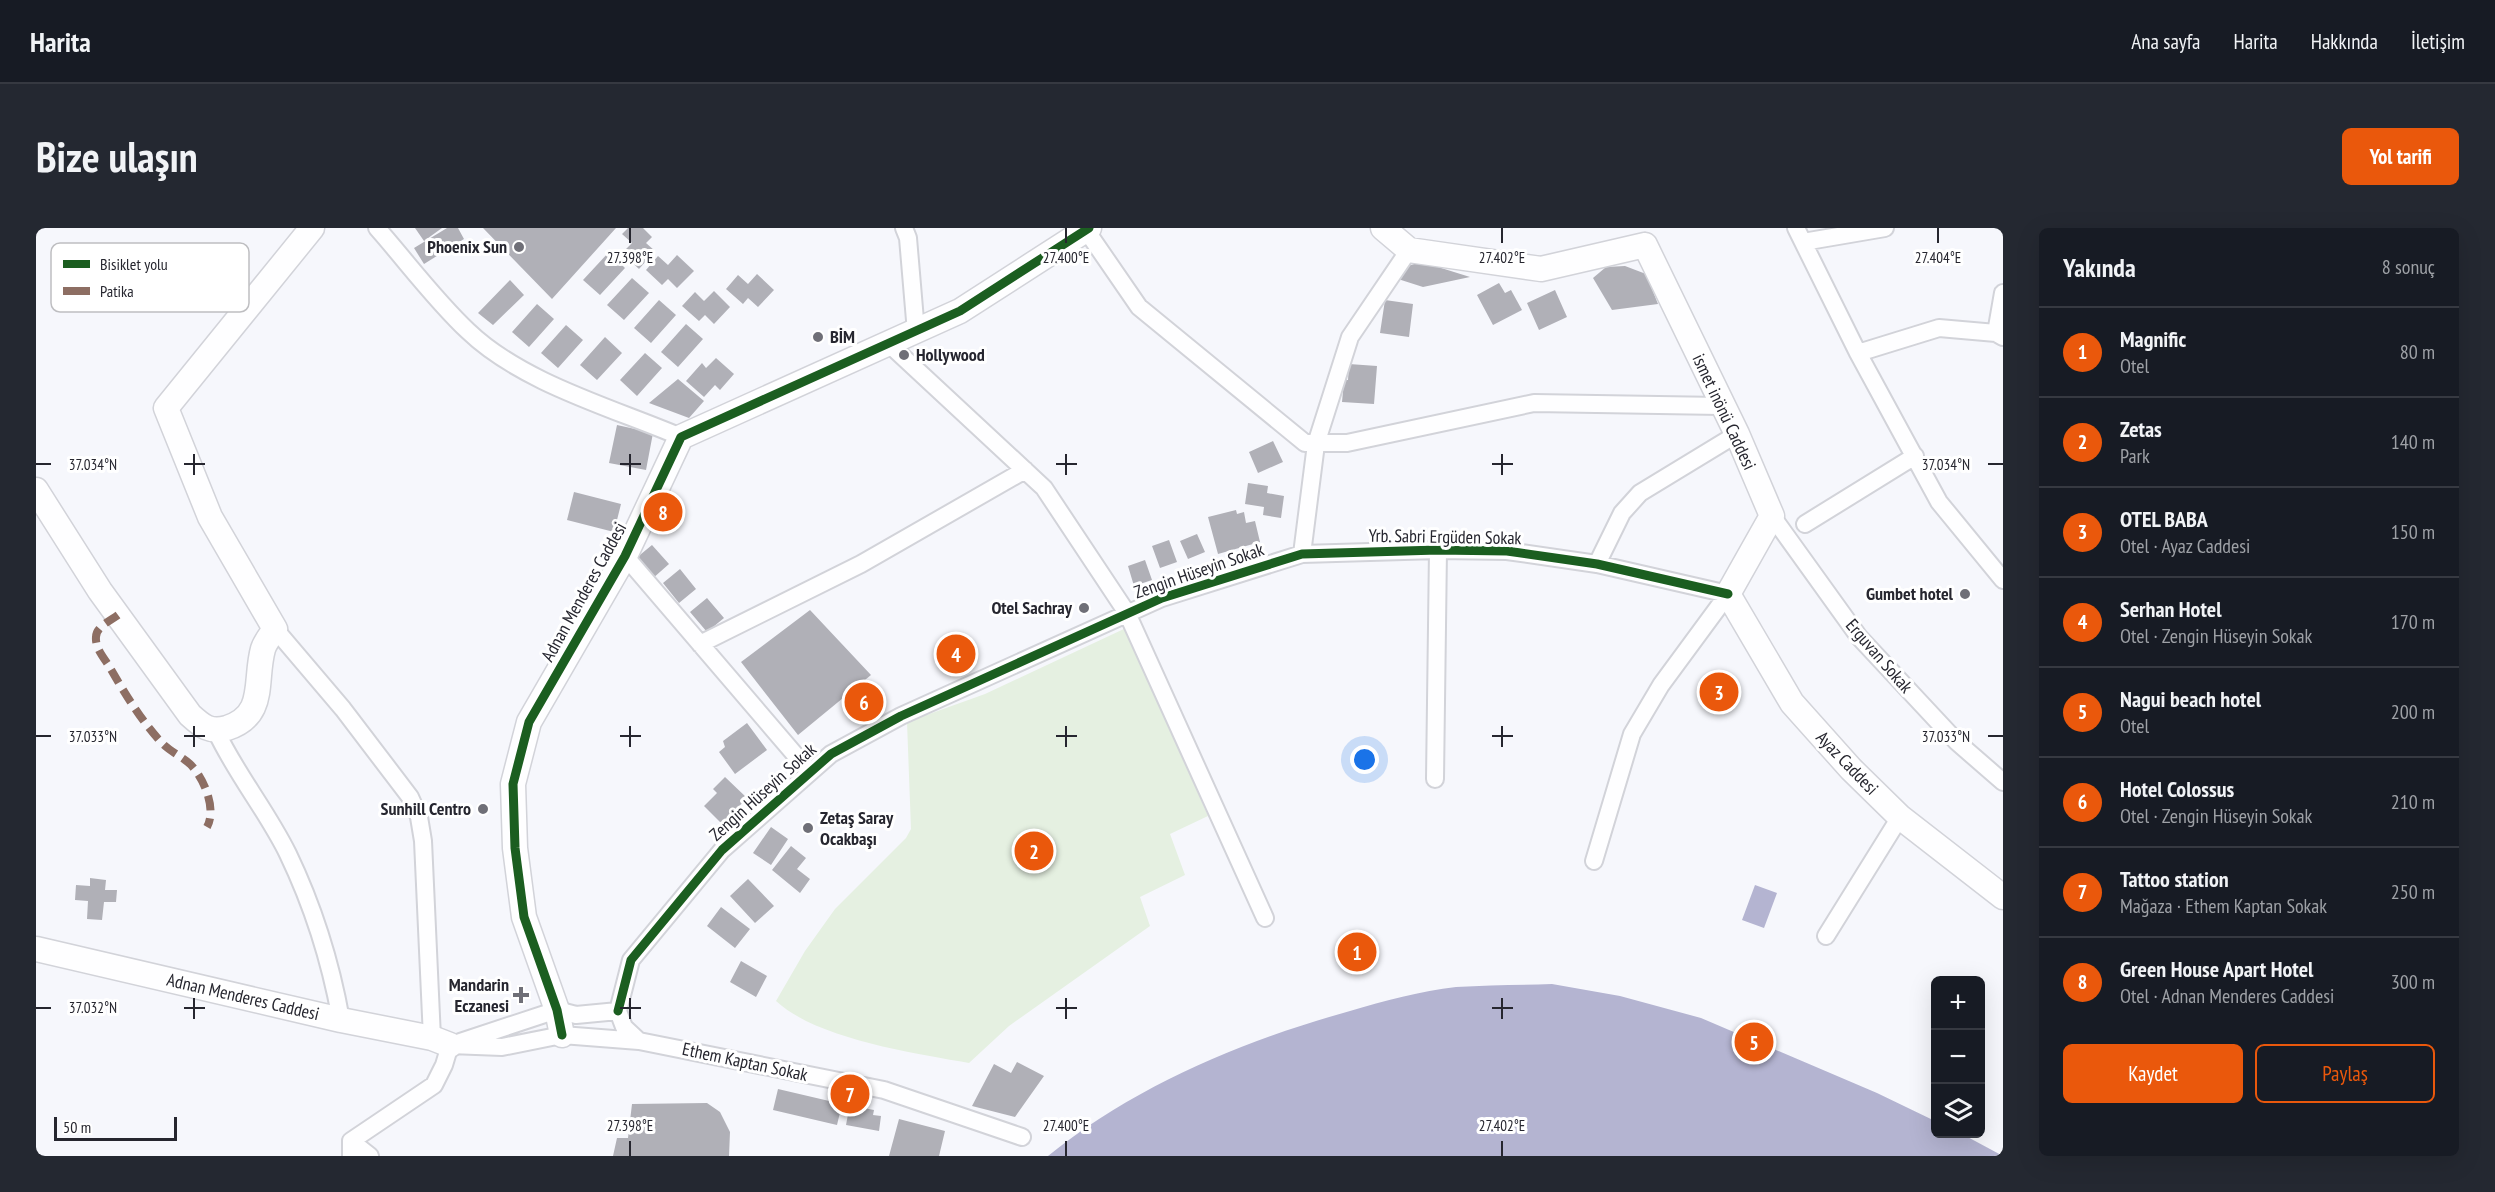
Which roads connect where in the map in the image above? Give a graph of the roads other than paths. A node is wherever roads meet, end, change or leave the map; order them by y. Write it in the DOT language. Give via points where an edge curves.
graph roads {
  1 [pos="312,228"];
  2 [pos="377,228"];
  3 [pos="904,228"];
  4 [pos="1383,228"];
  5 [pos="1885,228"];
  6 [pos="1088,229"];
  7 [pos="1800,235"];
  8 [pos="1649,236"];
  9 [pos="1409,250"];
  10 [pos="2003,293"];
  11 [pos="249,306"];
  12 [pos="244,312"];
  13 [pos="916,332"];
  14 [pos="2000,335"];
  15 [pos="889,344"];
  16 [pos="1858,353"];
  17 [pos="1721,406"];
  18 [pos="1737,434"];
  19 [pos="681,437"];
  20 [pos="1316,444"];
  21 [pos="1915,456"];
  22 [pos="1025,470"];
  23 [pos="36,490"];
  24 [pos="1772,516"];
  25 [pos="1805,524"];
  26 [pos="1438,550"];
  27 [pos="1302,554"];
  28 [pos="625,556"];
  29 [pos="1597,564"];
  30 [pos="2003,580"];
  31 [pos="1728,594"];
  32 [pos="1127,613"];
  33 [pos="275,629"];
  34 [pos="700,644"];
  35 [pos="216,731"];
  36 [pos="809,771"];
  37 [pos="1435,779"];
  38 [pos="2003,782"];
  39 [pos="1900,817"];
  40 [pos="1594,861"];
  41 [pos="2003,897"];
  42 [pos="1265,918"];
  43 [pos="1826,936"];
  44 [pos="36,949"];
  45 [pos="557,1010"];
  46 [pos="618,1011"];
  47 [pos="341,1020"];
  48 [pos="562,1035"];
  49 [pos="441,1041"];
  50 [pos="639,1041"];
  51 [pos="1022,1137"];
  52 [pos="351,1148"];
  53 [pos="370,1156"];
  1 -- 11 [label="street"];
  2 -- 19 [label="street" via="469,332 510,362 548,382"];
  3 -- 13 [label="street"];
  4 -- 9 [label="street"];
  5 -- 7 [label="street"];
  6 -- 13 [label="street" via="960,311"];
  6 -- 20 [label="street" via="1139,307 1305,443"];
  7 -- 16 [label="street"];
  8 -- 9 [label="street" via="1541,269"];
  8 -- 17 [label="street, ismet inönü Caddesi"];
  9 -- 20 [label="street" via="1350,337"];
  10 -- 14 [label="street"];
  12 -- 33 [label="street" via="166,408 210,517"];
  13 -- 15 [label="street"];
  14 -- 16 [label="street" via="1939,328"];
  15 -- 19 [label="street"];
  15 -- 22 [label="street"];
  16 -- 21 [label="street"];
  17 -- 18 [label="street, ismet inönü Caddesi"];
  17 -- 20 [label="street" via="1534,404 1347,443"];
  18 -- 24 [label="street, ismet inönü Caddesi"];
  18 -- 29 [label="street" via="1640,493 1622,513"];
  19 -- 28 [label="street, Adnan Menderes Caddesi"];
  20 -- 27 [label="street"];
  21 -- 25 [label="street"];
  21 -- 30 [label="street" via="1939,502"];
  22 -- 32 [label="street" via="1044,488"];
  22 -- 34 [label="street" via="861,564"];
  23 -- 35 [label="street" via="100,591 190,715 201,726"];
  24 -- 31 [label="street"];
  24 -- 38 [label="street, Erguvan Sokak" via="1859,637 1957,742"];
  26 -- 27 [label="street, Yrb. Sabri Ergüden Sokak"];
  26 -- 29 [label="street, Yrb. Sabri Ergüden Sokak" via="1507,550"];
  26 -- 37 [label="street"];
  27 -- 32 [label="street, Zengin Hüseyin Sokak" via="1162,598"];
  28 -- 34 [label="street"];
  28 -- 45 [label="street, Adnan Menderes Caddesi" via="529,722 513,784 515,848 524,917"];
  29 -- 31 [label="street, Yrb. Sabri Ergüden Sokak"];
  31 -- 39 [label="street, Ayaz Caddesi" via="1792,703 1851,770"];
  31 -- 40 [label="street" via="1661,685 1632,734"];
  32 -- 36 [label="street, Zengin Hüseyin Sokak" via="901,716 831,754"];
  32 -- 42 [label="street"];
  33 -- 35 [label="street" via="263,648 258,693 251,711 241,723"];
  33 -- 49 [label="street" via="375,750 410,797 419,817"];
  34 -- 36 [label="street"];
  35 -- 47 [label="street" via="288,853 334,980"];
  36 -- 46 [label="street, Zengin Hüseyin Sokak" via="722,850 631,960"];
  39 -- 41 [label="street, Ayaz Caddesi"];
  39 -- 43 [label="street"];
  44 -- 47 [label="street, Adnan Menderes Caddesi"];
  45 -- 46 [label="street" via="576,1015"];
  45 -- 48 [label="street, Adnan Menderes Caddesi"];
  45 -- 49 [label="street"];
  46 -- 50 [label="street" via="624,1027"];
  47 -- 49 [label="street, Adnan Menderes Caddesi"];
  48 -- 49 [label="street, Ethem Kaptan Sokak" via="502,1047"];
  48 -- 50 [label="street, Ethem Kaptan Sokak"];
  49 -- 52 [label="street" via="434,1085"];
  50 -- 51 [label="street, Ethem Kaptan Sokak" via="884,1090"];
  52 -- 53 [label="street"];
}
